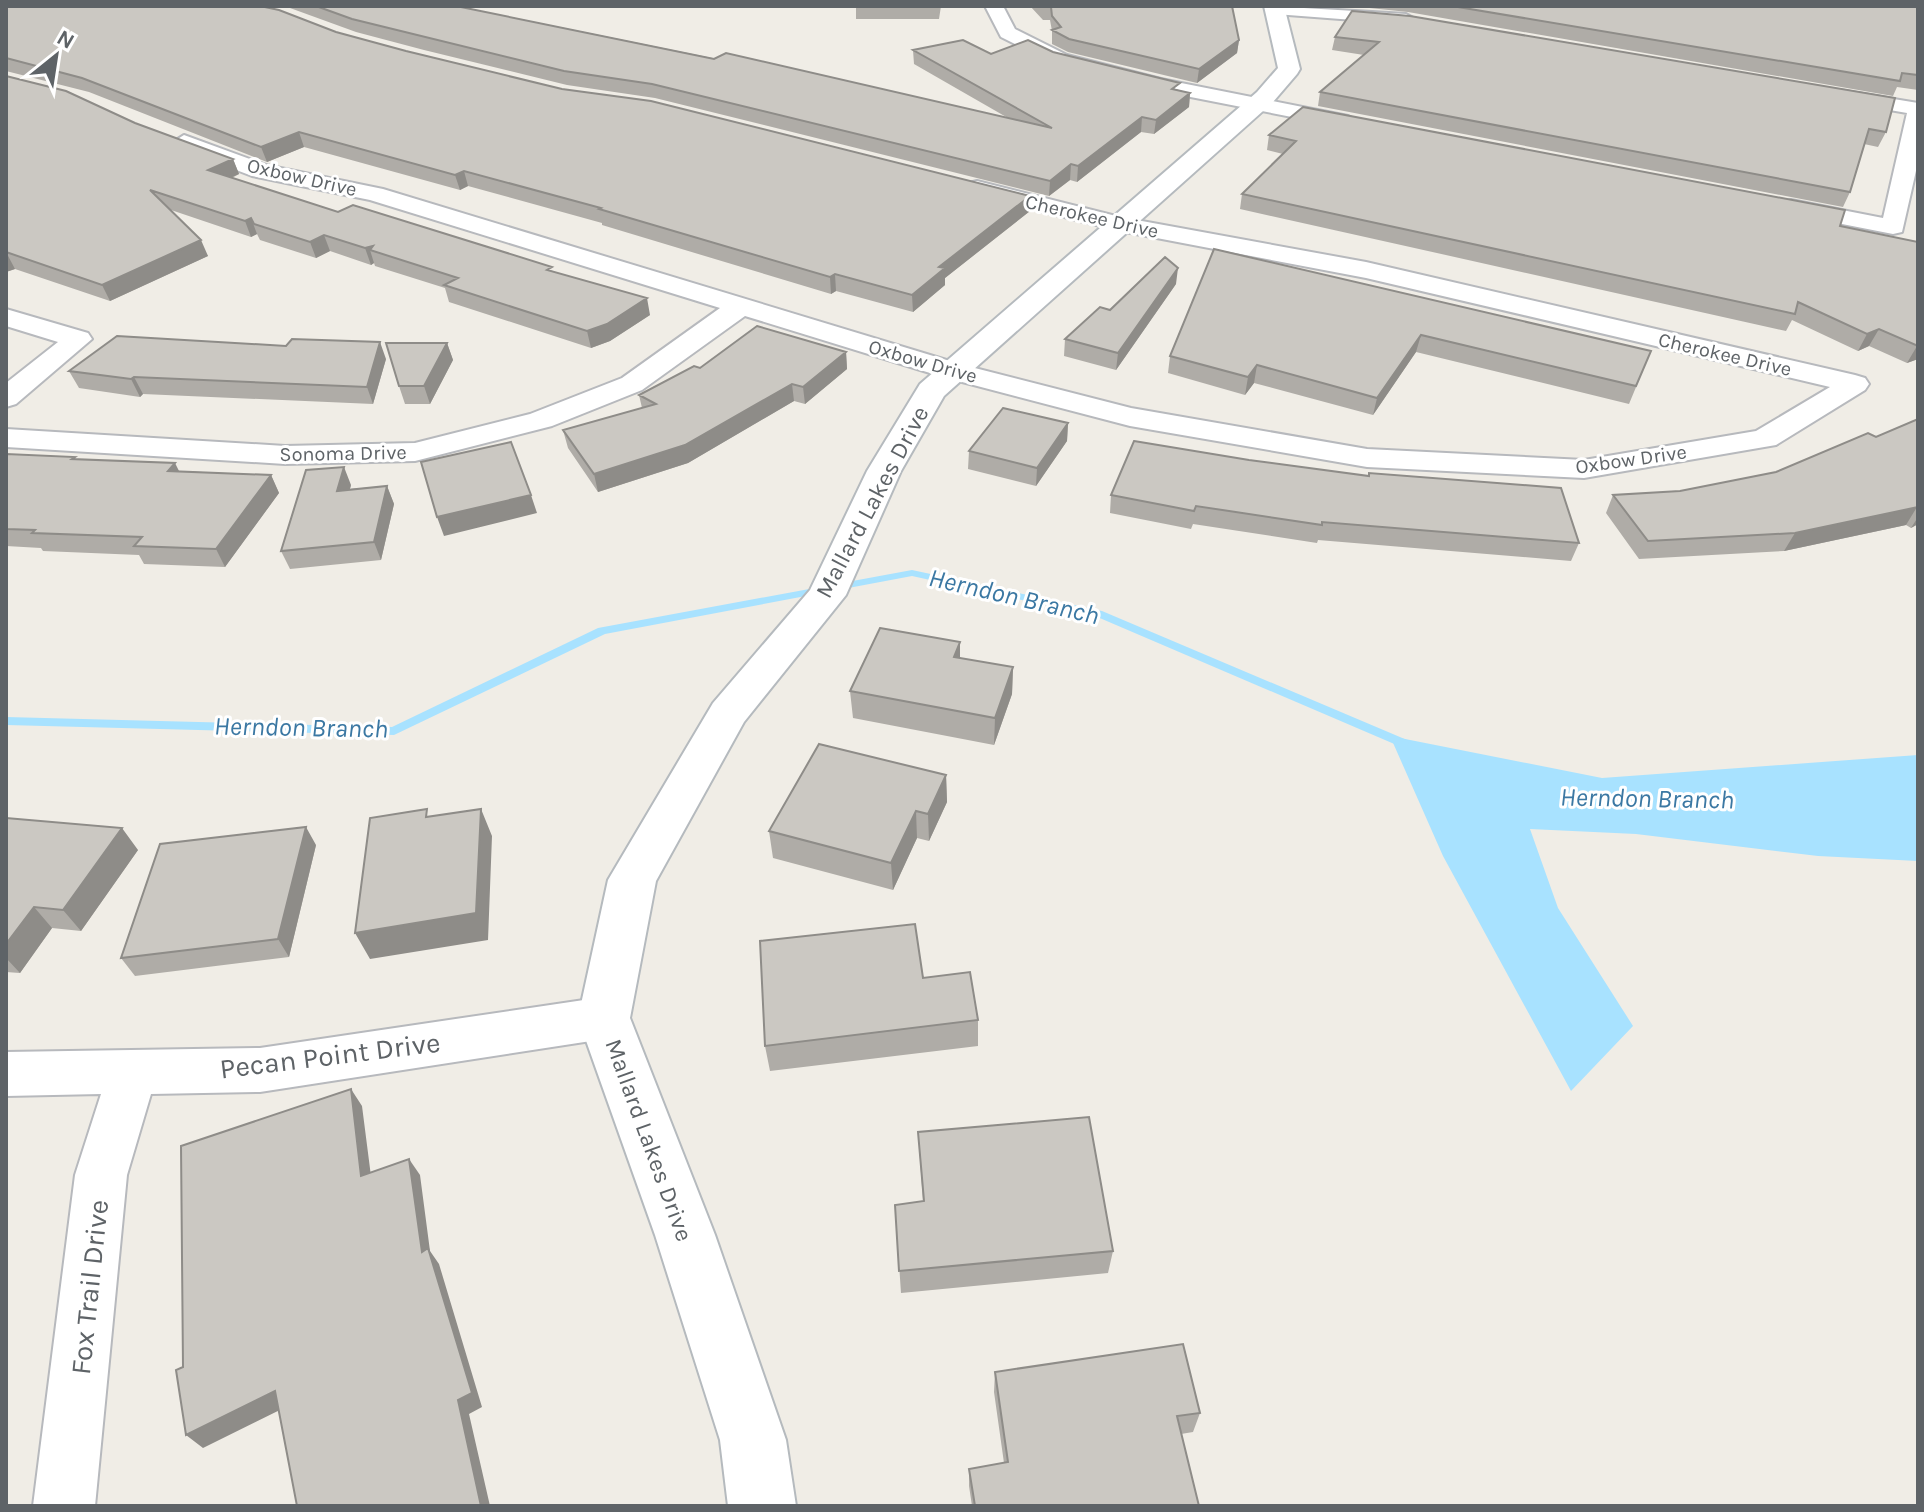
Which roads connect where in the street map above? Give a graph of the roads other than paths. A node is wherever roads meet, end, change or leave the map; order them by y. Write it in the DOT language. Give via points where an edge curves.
graph roads {
  1 [pos="994,6"];
  2 [pos="1275,7"];
  3 [pos="1431,22"];
  4 [pos="1825,93"];
  5 [pos="1256,104"];
  6 [pos="1918,109"];
  7 [pos="1365,125"];
  8 [pos="165,135"];
  9 [pos="955,183"];
  10 [pos="1768,203"];
  11 [pos="1120,224"];
  12 [pos="741,306"];
  13 [pos="6,317"];
  14 [pos="953,371"];
  15 [pos="1855,384"];
  16 [pos="6,398"];
  17 [pos="6,438"];
  18 [pos="604,1018"];
  19 [pos="133,1071"];
  20 [pos="6,1074"];
  21 [pos="64,1506"];
  22 [pos="762,1506"];
  1 -- 5 [label="street" via="1008,33 1060,59"];
  2 -- 3 [label="street"];
  2 -- 5 [label="street, Mallard Lakes Drive" via="1289,69"];
  4 -- 6 [label="street"];
  5 -- 7 [label="street"];
  5 -- 11 [label="street, Mallard Lakes Drive"];
  6 -- 10 [label="street" via="1893,227"];
  8 -- 12 [label="street, Oxbow Drive" via="260,171 375,194"];
  9 -- 11 [label="street, Cherokee Drive"];
  11 -- 14 [label="street, Mallard Lakes Drive"];
  11 -- 15 [label="street, Cherokee Drive" via="1366,270"];
  12 -- 14 [label="street, Oxbow Drive"];
  12 -- 17 [label="street, Sonoma Drive" via="632,384 541,420 415,452 285,455"];
  13 -- 16 [label="street" via="78,339"];
  14 -- 15 [label="street, Oxbow Drive" via="1130,417 1367,458 1584,469 1765,439"];
  14 -- 18 [label="street, Mallard Lakes Drive" via="931,391 884,471 827,595 728,713 632,880"];
  18 -- 19 [label="street, Pecan Point Drive" via="260,1070"];
  18 -- 22 [label="street, Mallard Lakes Drive" via="685,1235 753,1440"];
  19 -- 20 [label="street, Pecan Point Drive"];
  19 -- 21 [label="street, Fox Trail Drive" via="101,1175"];
}
